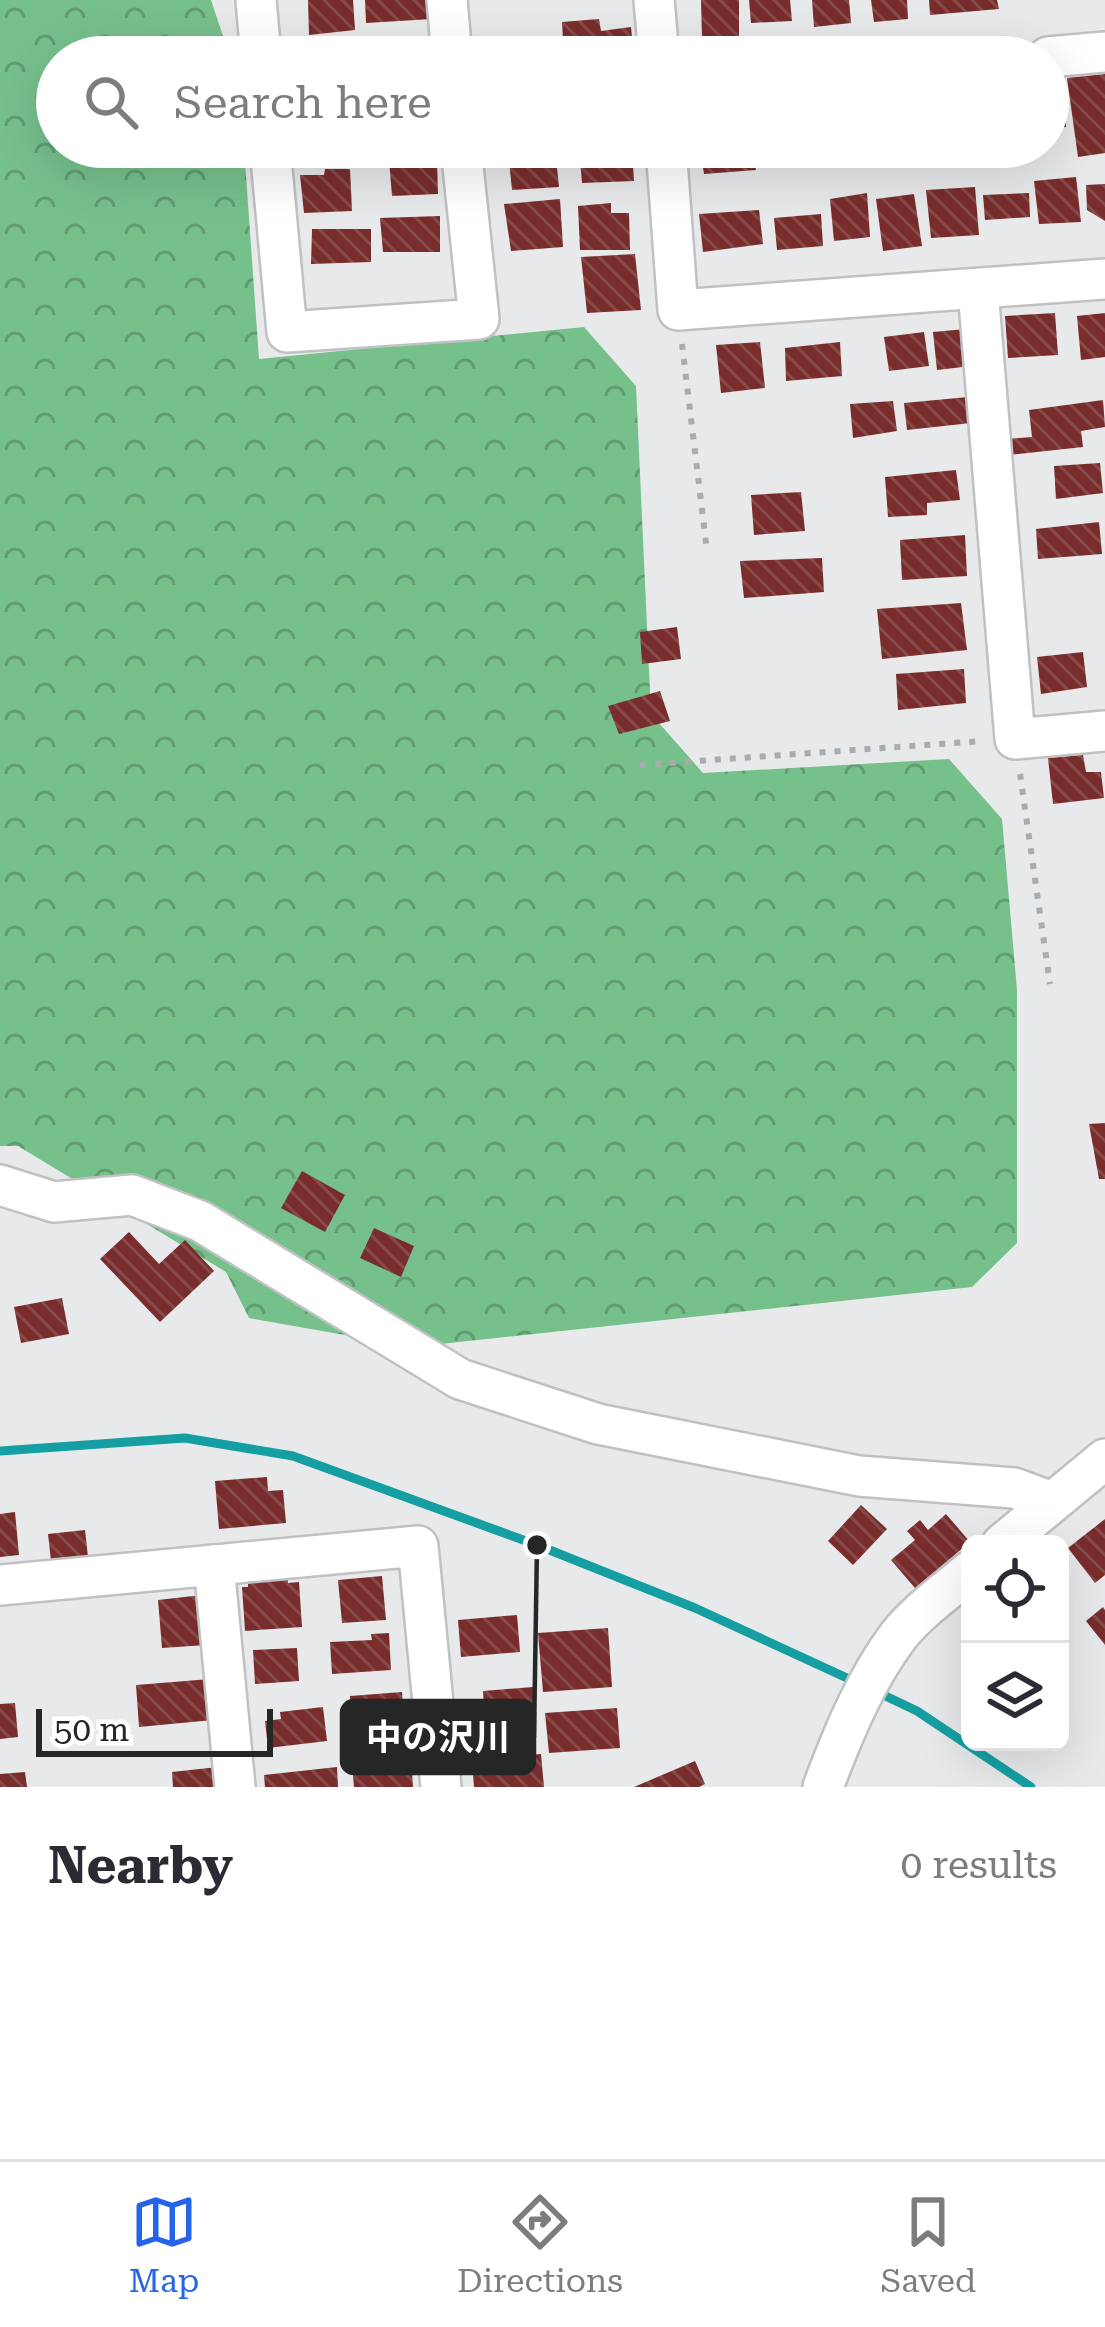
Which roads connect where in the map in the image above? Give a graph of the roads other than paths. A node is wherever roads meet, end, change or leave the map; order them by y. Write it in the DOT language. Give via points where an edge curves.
graph roads {
  1 [pos="256,0"];
  2 [pos="447,0"];
  3 [pos="654,0"];
  4 [pos="259,36"];
  5 [pos="450,36"];
  6 [pos="657,36"];
  7 [pos="1105,52"];
  8 [pos="1069,55"];
  9 [pos="271,168"];
  10 [pos="463,168"];
  11 [pos="668,168"];
  12 [pos="1105,279"];
  13 [pos="978,290"];
  14 [pos="1105,730"];
  15 [pos="0,1185"];
  16 [pos="1105,1460"];
  17 [pos="1052,1502"];
  18 [pos="1013,1535"];
  19 [pos="214,1565"];
  20 [pos="961,1579"];
  21 [pos="0,1585"];
  22 [pos="235,1787"];
  23 [pos="441,1787"];
  24 [pos="823,1787"];
  1 -- 4 [label="street"];
  2 -- 5 [label="street"];
  3 -- 6 [label="street"];
  7 -- 8 [label="street"];
  9 -- 10 [label="street" via="287,332 479,319"];
  11 -- 13 [label="street" via="678,310"];
  12 -- 13 [label="street"];
  13 -- 14 [label="street" via="1016,739"];
  15 -- 17 [label="street" via="54,1202 132,1195 200,1221 460,1379 598,1424 859,1476 1014,1488"];
  16 -- 17 [label="street"];
  17 -- 18 [label="street"];
  19 -- 21 [label="street"];
  19 -- 22 [label="street"];
  19 -- 23 [label="street" via="418,1546"];
  20 -- 24 [label="street" via="901,1632 860,1698"];
}
